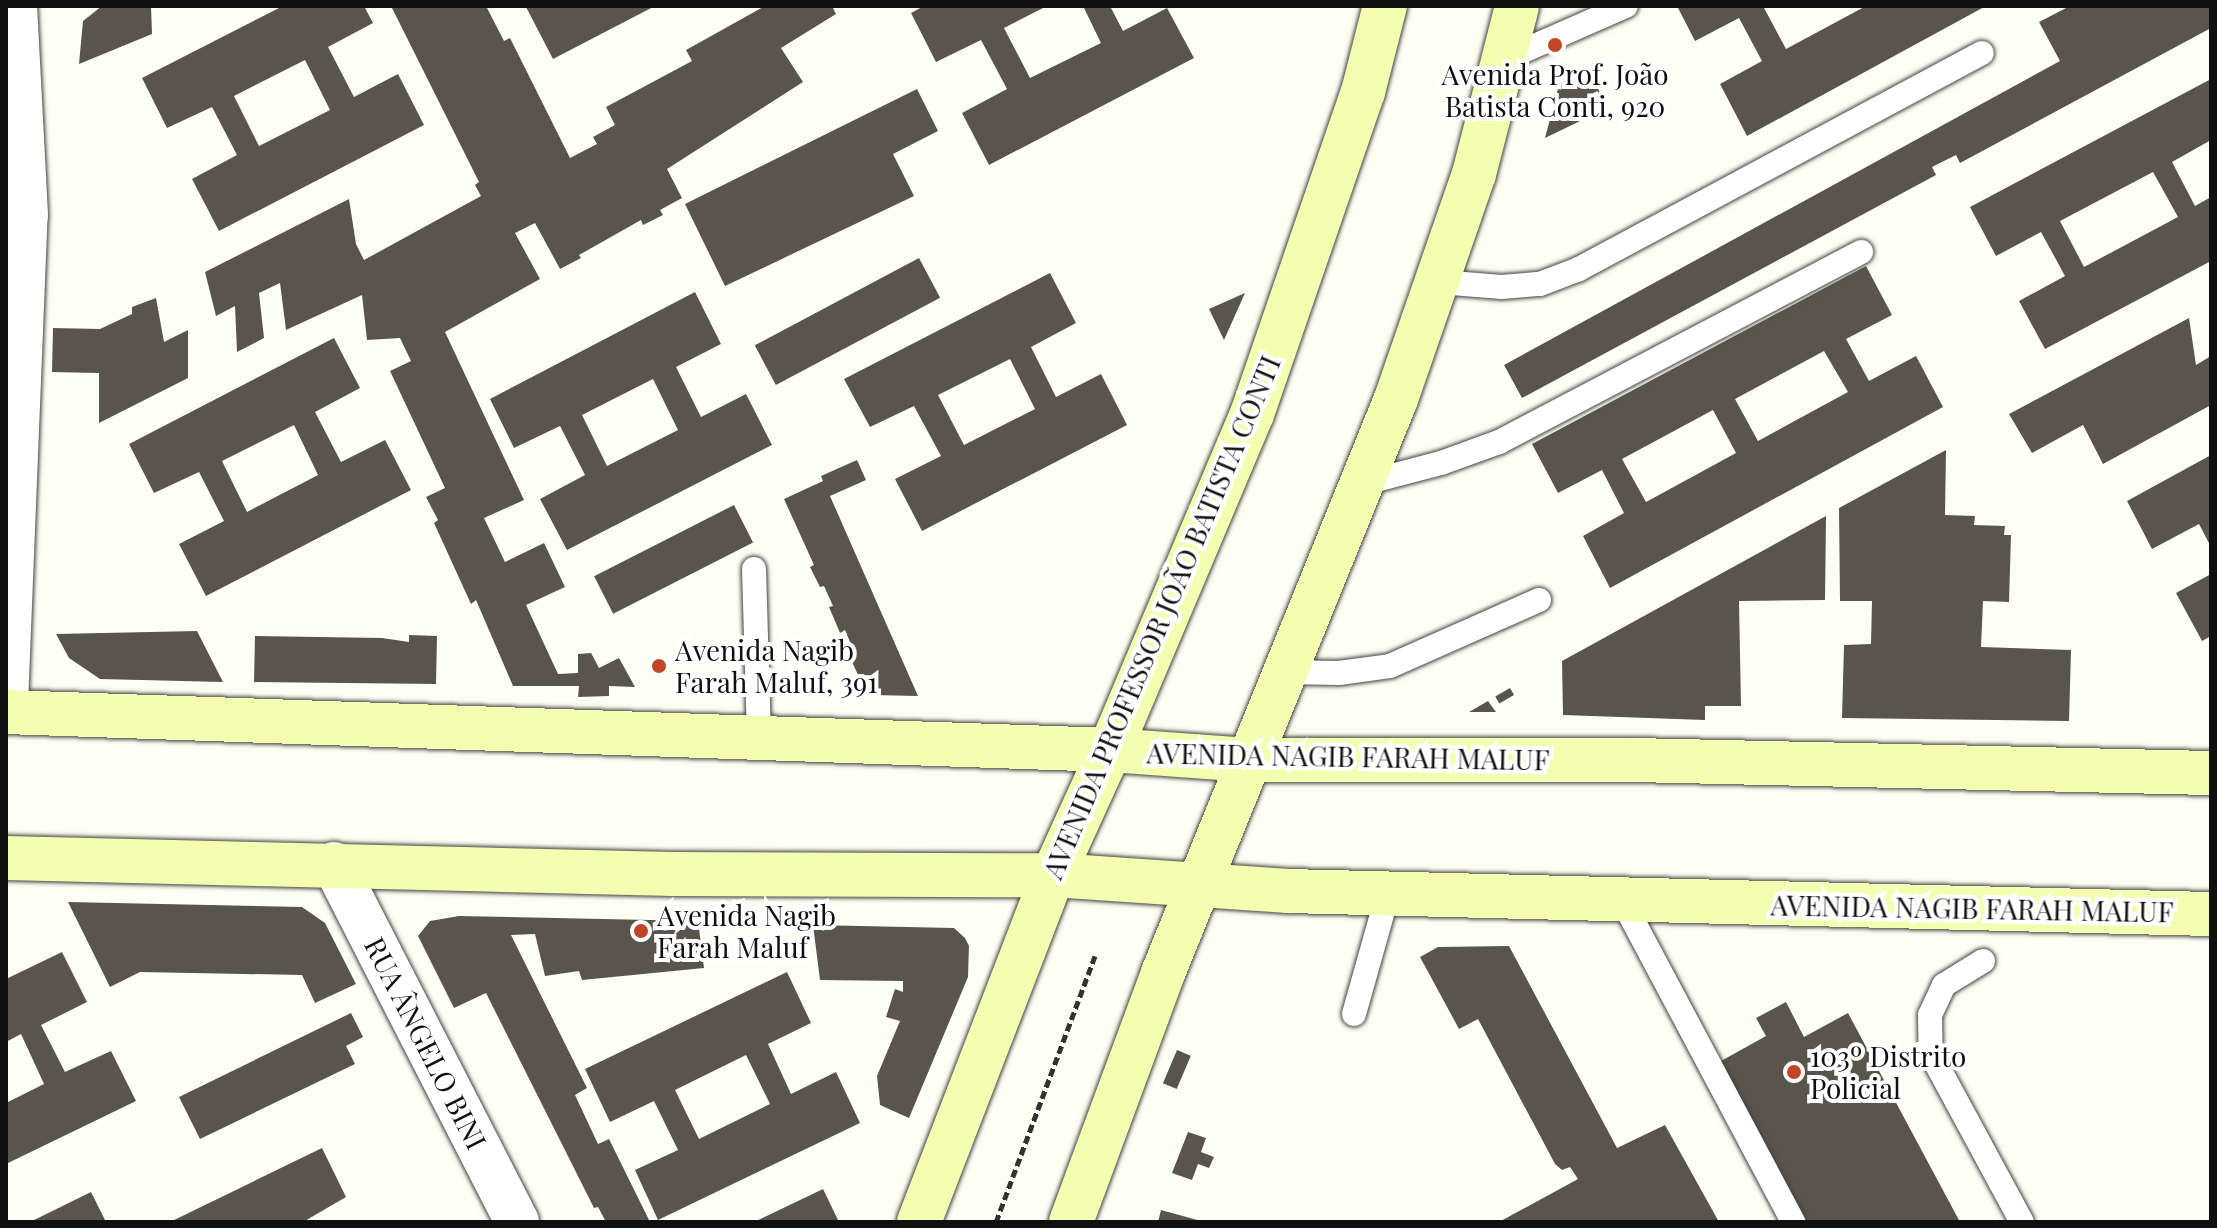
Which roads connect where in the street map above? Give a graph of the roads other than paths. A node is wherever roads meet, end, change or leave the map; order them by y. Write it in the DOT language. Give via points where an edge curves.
graph roads {
  1 [pos="15,6"];
  2 [pos="1385,6"];
  3 [pos="1517,6"];
  4 [pos="1626,6"];
  5 [pos="1982,53"];
  6 [pos="1505,59"];
  7 [pos="1861,252"];
  8 [pos="1439,282"];
  9 [pos="1361,484"];
  10 [pos="754,569"];
  11 [pos="1539,600"];
  12 [pos="1284,672"];
  13 [pos="6,704"];
  14 [pos="6,712"];
  15 [pos="759,738"];
  16 [pos="1110,750"];
  17 [pos="1249,760"];
  18 [pos="2211,773"];
  19 [pos="6,858"];
  20 [pos="334,864"];
  21 [pos="1053,875"];
  22 [pos="1198,886"];
  23 [pos="1388,893"];
  24 [pos="1622,900"];
  25 [pos="2211,914"];
  26 [pos="1983,961"];
  27 [pos="1354,1014"];
  28 [pos="517,1222"];
  29 [pos="919,1222"];
  30 [pos="1071,1222"];
  31 [pos="1793,1222"];
  32 [pos="2022,1222"];
  1 -- 13 [label="street" via="26,215"];
  2 -- 16 [label="main road, AVENIDA PROFESSOR JOÃO BATISTA CONTI" via="1363,92 1252,414"];
  3 -- 6 [label="main road"];
  4 -- 6 [label="lane"];
  5 -- 8 [label="lane" via="1579,269 1540,284"];
  6 -- 8 [label="main road"];
  7 -- 9 [label="lane" via="1499,442"];
  8 -- 9 [label="main road"];
  9 -- 12 [label="main road"];
  10 -- 15 [label="lane"];
  11 -- 12 [label="lane" via="1390,666 1339,673"];
  12 -- 17 [label="main road"];
  14 -- 15 [label="main road, AVENIDA NAGIB FARAH MALUF"];
  15 -- 16 [label="main road, AVENIDA NAGIB FARAH MALUF"];
  16 -- 17 [label="main road, AVENIDA NAGIB FARAH MALUF"];
  16 -- 21 [label="main road, AVENIDA PROFESSOR JOÃO BATISTA CONTI"];
  17 -- 18 [label="main road, AVENIDA NAGIB FARAH MALUF" via="1633,760"];
  17 -- 22 [label="main road"];
  19 -- 20 [label="main road, AVENIDA NAGIB FARAH MALUF"];
  20 -- 21 [label="main road, AVENIDA NAGIB FARAH MALUF" via="672,874"];
  20 -- 28 [label="street, RUA ÂNGELO BINI"];
  21 -- 22 [label="main road, AVENIDA NAGIB FARAH MALUF"];
  21 -- 29 [label="main road, AVENIDA PROFESSOR JOÃO BATISTA CONTI"];
  22 -- 23 [label="main road, AVENIDA NAGIB FARAH MALUF"];
  22 -- 30 [label="main road"];
  23 -- 24 [label="main road, AVENIDA NAGIB FARAH MALUF"];
  23 -- 27 [label="lane"];
  24 -- 25 [label="main road, AVENIDA NAGIB FARAH MALUF"];
  24 -- 31 [label="lane"];
  26 -- 32 [label="lane" via="1944,985 1930,1015 1931,1054"];
}
